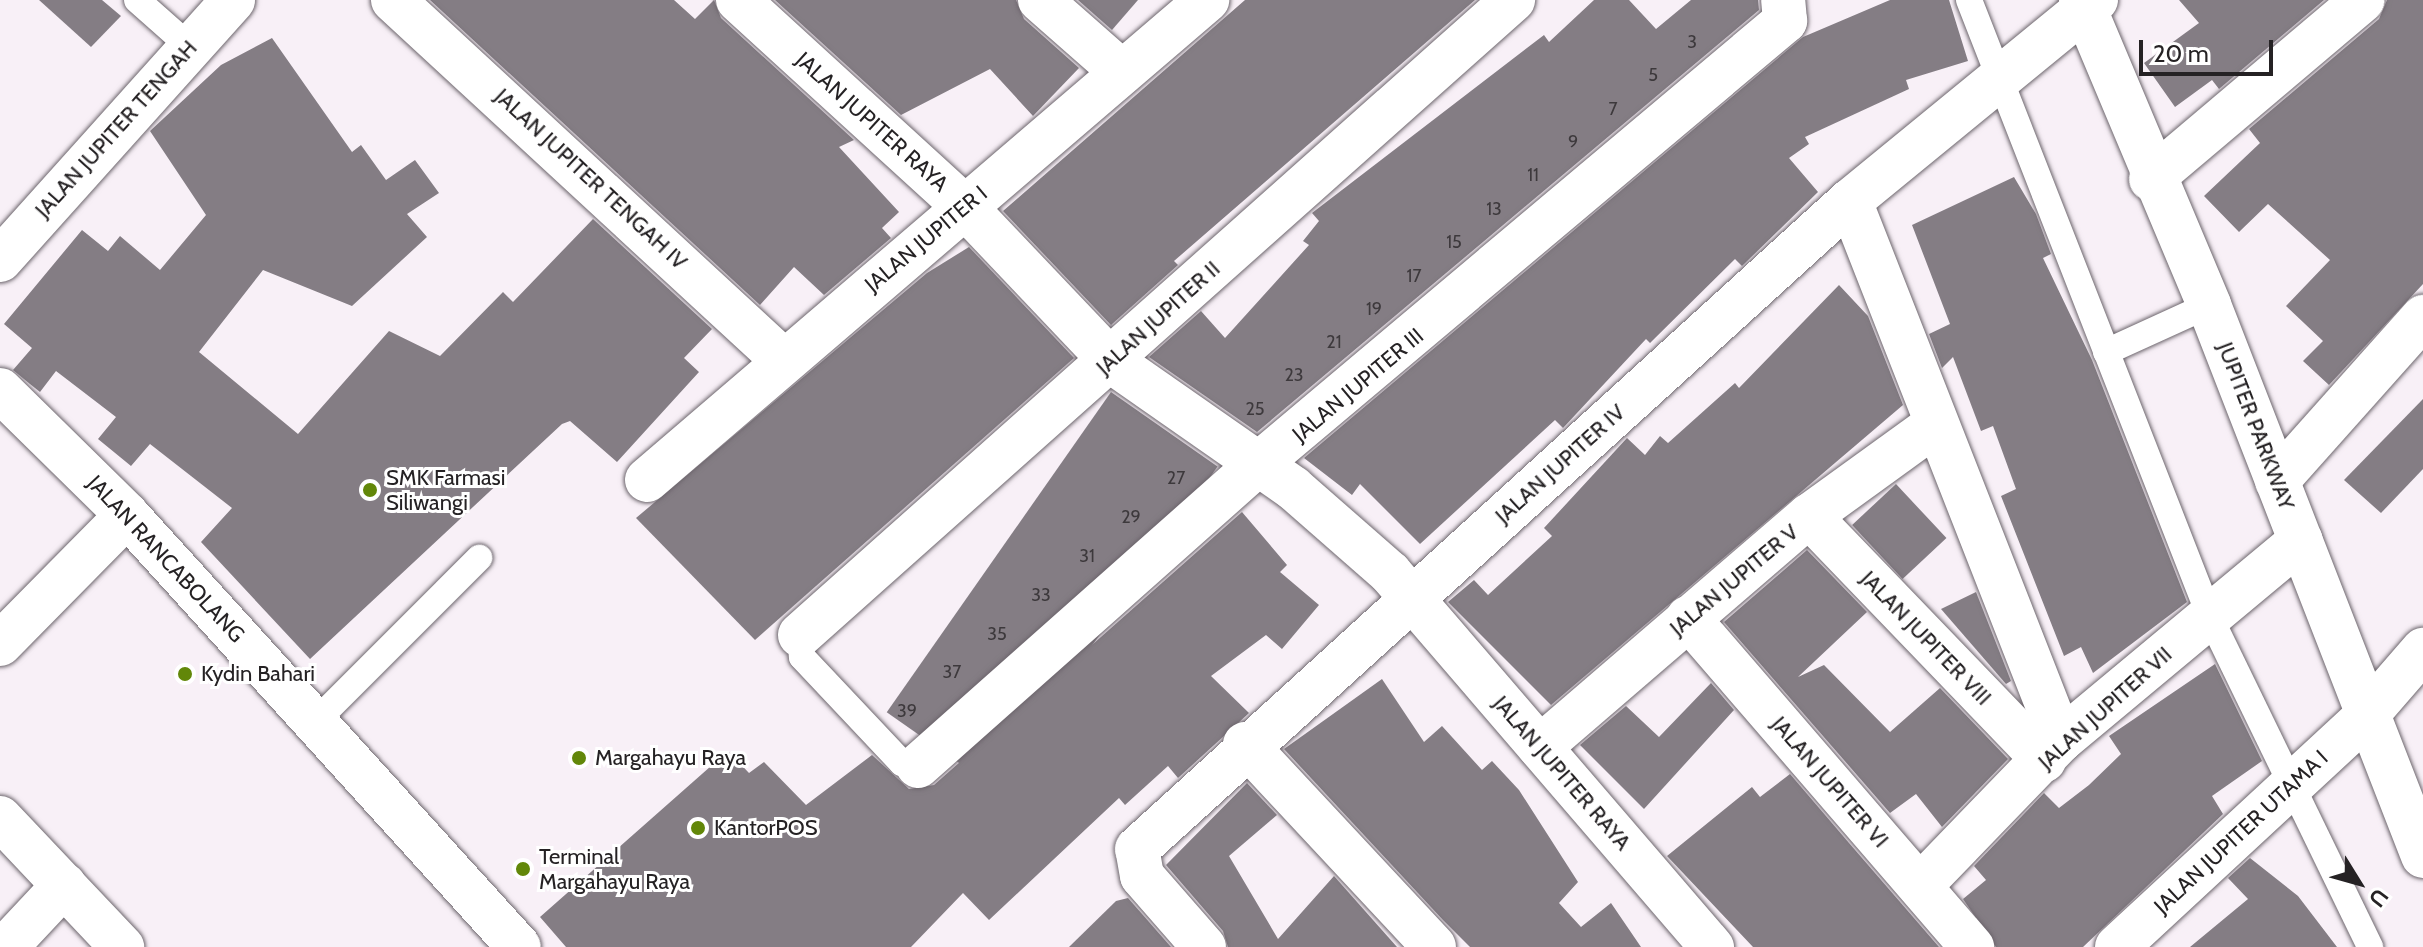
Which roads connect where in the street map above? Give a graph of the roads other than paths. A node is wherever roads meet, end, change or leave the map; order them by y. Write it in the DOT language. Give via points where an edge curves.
graph roads {
  1 [pos="137,0"];
  2 [pos="233,0"];
  3 [pos="393,0"];
  4 [pos="738,0"];
  5 [pos="1040,0"];
  6 [pos="1207,0"];
  7 [pos="1513,0"];
  8 [pos="1783,0"];
  9 [pos="1969,0"];
  10 [pos="2363,0"];
  11 [pos="2087,3"];
  12 [pos="189,46"];
  13 [pos="1122,72"];
  14 [pos="2000,79"];
  15 [pos="2151,179"];
  16 [pos="1850,201"];
  17 [pos="965,207"];
  18 [pos="0,260"];
  19 [pos="2209,305"];
  20 [pos="2423,317"];
  21 [pos="2106,352"];
  22 [pos="784,361"];
  23 [pos="1111,361"];
  24 [pos="0,390"];
  25 [pos="1936,424"];
  26 [pos="1255,467"];
  27 [pos="647,480"];
  28 [pos="2277,481"];
  29 [pos="127,515"];
  30 [pos="1809,516"];
  31 [pos="2301,540"];
  32 [pos="479,558"];
  33 [pos="1409,601"];
  34 [pos="2210,617"];
  35 [pos="1688,618"];
  36 [pos="800,635"];
  37 [pos="0,644"];
  38 [pos="2423,650"];
  39 [pos="2365,717"];
  40 [pos="316,721"];
  41 [pos="1245,744"];
  42 [pos="1540,747"];
  43 [pos="2053,750"];
  44 [pos="918,766"];
  45 [pos="2294,784"];
  46 [pos="0,818"];
  47 [pos="2423,856"];
  48 [pos="64,885"];
  49 [pos="1920,886"];
  50 [pos="6,947"];
  51 [pos="122,947"];
  52 [pos="519,947"];
  53 [pos="1204,947"];
  54 [pos="1434,947"];
  55 [pos="1712,947"];
  56 [pos="1972,947"];
  57 [pos="2117,947"];
  58 [pos="2370,947"];
  1 -- 12 [label="lane"];
  2 -- 12 [label="street, JALAN JUPITER TENGAH"];
  3 -- 22 [label="street, JALAN JUPITER TENGAH IV"];
  4 -- 17 [label="street, JALAN JUPITER RAYA"];
  5 -- 13 [label="street"];
  6 -- 13 [label="street, JALAN JUPITER I"];
  7 -- 23 [label="street, JALAN JUPITER II"];
  8 -- 26 [label="street, JALAN JUPITER III" via="1785,21"];
  9 -- 14 [label="lane"];
  10 -- 15 [label="street"];
  11 -- 14 [label="street, JALAN JUPITER IV"];
  11 -- 15 [label="street, JUPITER PARKWAY"];
  12 -- 18 [label="street, JALAN JUPITER TENGAH" via="105,135"];
  13 -- 17 [label="street, JALAN JUPITER I"];
  14 -- 16 [label="street, JALAN JUPITER IV"];
  14 -- 21 [label="lane"];
  15 -- 19 [label="street, JUPITER PARKWAY"];
  16 -- 25 [label="street"];
  16 -- 33 [label="street, JALAN JUPITER IV"];
  17 -- 22 [label="street, JALAN JUPITER I"];
  17 -- 23 [label="street, JALAN JUPITER RAYA"];
  19 -- 21 [label="lane"];
  19 -- 28 [label="street, JUPITER PARKWAY"];
  20 -- 28 [label="street"];
  21 -- 34 [label="lane"];
  22 -- 27 [label="street, JALAN JUPITER I"];
  23 -- 26 [label="street, JALAN JUPITER RAYA"];
  23 -- 36 [label="street, JALAN JUPITER II"];
  24 -- 29 [label="street, JALAN RANCABOLANG"];
  25 -- 30 [label="street, JALAN JUPITER V"];
  25 -- 43 [label="street"];
  26 -- 33 [label="street, JALAN JUPITER RAYA" via="1278,505 1374,587"];
  26 -- 44 [label="street, JALAN JUPITER III"];
  28 -- 31 [label="street, JUPITER PARKWAY"];
  29 -- 37 [label="street"];
  29 -- 40 [label="street, JALAN RANCABOLANG"];
  30 -- 35 [label="street, JALAN JUPITER V"];
  30 -- 43 [label="street, JALAN JUPITER VIII"];
  31 -- 34 [label="street, JALAN JUPITER VII"];
  31 -- 39 [label="street, JUPITER PARKWAY"];
  32 -- 40 [label="lane"];
  33 -- 41 [label="street, JALAN JUPITER IV"];
  33 -- 42 [label="street, JALAN JUPITER RAYA"];
  34 -- 43 [label="street, JALAN JUPITER VII"];
  34 -- 45 [label="lane"];
  35 -- 42 [label="street, JALAN JUPITER V"];
  35 -- 49 [label="street, JALAN JUPITER VI"];
  36 -- 44 [label="lane" via="802,657 902,763"];
  38 -- 39 [label="street, JALAN JUPITER UTAMA I"];
  39 -- 45 [label="street, JALAN JUPITER UTAMA I"];
  39 -- 47 [label="street, JUPITER PARKWAY"];
  40 -- 52 [label="street, JALAN RANCABOLANG"];
  41 -- 53 [label="street, JALAN JUPITER IV" via="1137,849 1142,876"];
  41 -- 54 [label="street"];
  42 -- 55 [label="street, JALAN JUPITER RAYA"];
  43 -- 49 [label="street, JALAN JUPITER VII"];
  45 -- 57 [label="street, JALAN JUPITER UTAMA I"];
  45 -- 58 [label="lane"];
  46 -- 48 [label="street"];
  48 -- 50 [label="street"];
  48 -- 51 [label="street"];
  49 -- 56 [label="street, JALAN JUPITER VI"];
}
